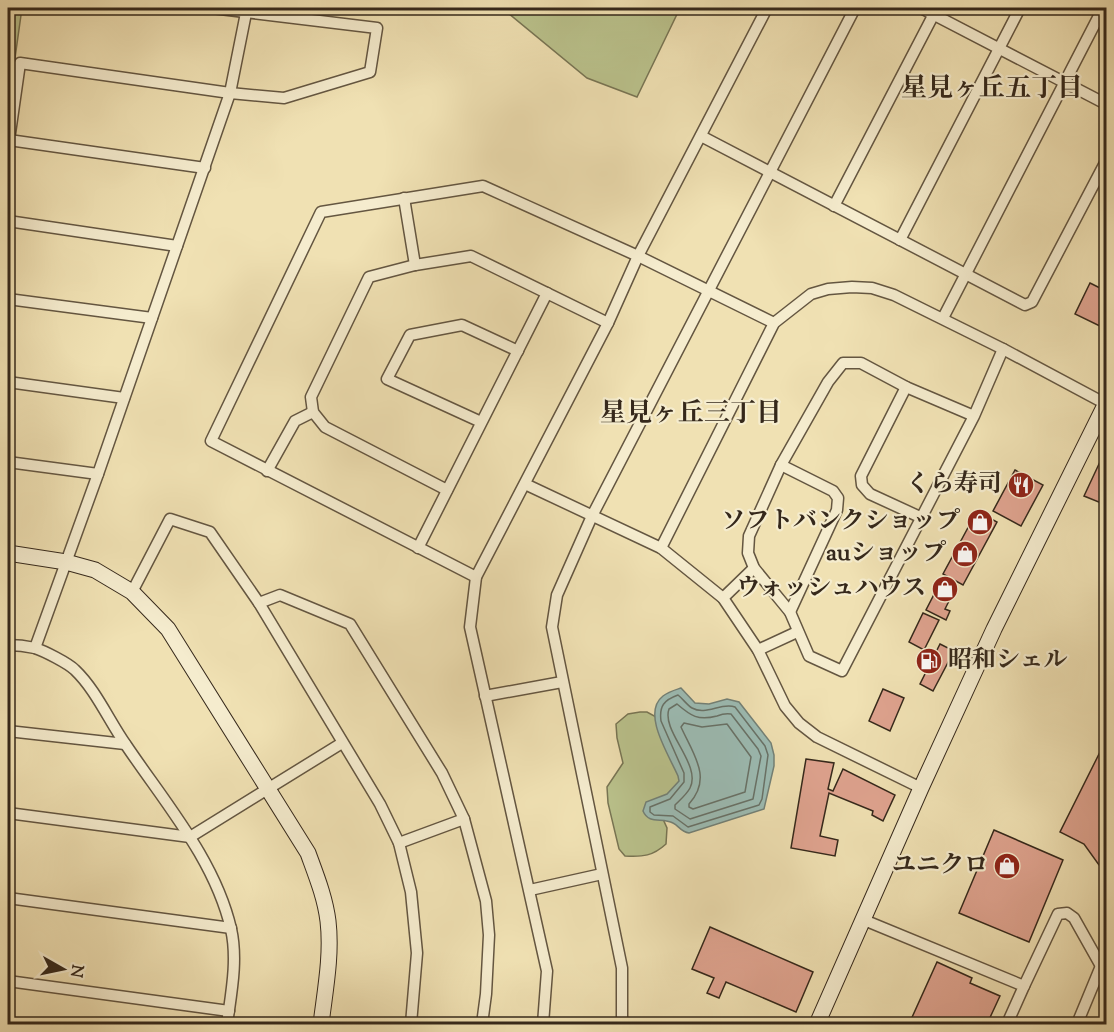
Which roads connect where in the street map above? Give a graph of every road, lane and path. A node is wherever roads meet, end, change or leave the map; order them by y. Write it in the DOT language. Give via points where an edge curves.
graph roads {
  1 [pos="212,8"];
  2 [pos="767,8"];
  3 [pos="855,8"];
  4 [pos="921,8"];
  5 [pos="1020,8"];
  6 [pos="1103,8"];
  7 [pos="936,11"];
  8 [pos="246,13"];
  9 [pos="302,13"];
  10 [pos="999,48"];
  11 [pos="1065,82"];
  12 [pos="231,93"];
  13 [pos="1107,104"];
  14 [pos="701,135"];
  15 [pos="1107,161"];
  16 [pos="205,168"];
  17 [pos="770,173"];
  18 [pos="404,198"];
  19 [pos="834,206"];
  20 [pos="8,221"];
  21 [pos="900,240"];
  22 [pos="177,246"];
  23 [pos="638,256"];
  24 [pos="415,265"];
  25 [pos="965,274"];
  26 [pos="707,291"];
  27 [pos="547,294"];
  28 [pos="8,299"];
  29 [pos="152,318"];
  30 [pos="943,318"];
  31 [pos="774,322"];
  32 [pos="608,323"];
  33 [pos="1003,349"];
  34 [pos="518,351"];
  35 [pos="8,382"];
  36 [pos="906,387"];
  37 [pos="124,398"];
  38 [pos="1106,404"];
  39 [pos="313,412"];
  40 [pos="974,416"];
  41 [pos="482,422"];
  42 [pos="8,462"];
  43 [pos="781,465"];
  44 [pos="267,471"];
  45 [pos="98,474"];
  46 [pos="525,484"];
  47 [pos="447,490"];
  48 [pos="592,516"];
  49 [pos="920,517"];
  50 [pos="418,548"];
  51 [pos="661,548"];
  52 [pos="8,553"];
  53 [pos="66,562"];
  54 [pos="754,568"];
  55 [pos="476,577"];
  56 [pos="132,592"];
  57 [pos="723,598"];
  58 [pos="259,603"];
  59 [pos="790,612"];
  60 [pos="797,632"];
  61 [pos="8,645"];
  62 [pos="35,648"];
  63 [pos="758,650"];
  64 [pos="562,682"];
  65 [pos="485,696"];
  66 [pos="8,731"];
  67 [pos="342,743"];
  68 [pos="125,744"];
  69 [pos="266,788"];
  70 [pos="921,788"];
  71 [pos="8,813"];
  72 [pos="464,819"];
  73 [pos="190,837"];
  74 [pos="399,843"];
  75 [pos="602,874"];
  76 [pos="530,890"];
  77 [pos="8,898"];
  78 [pos="864,920"];
  79 [pos="231,928"];
  80 [pos="1104,968"];
  81 [pos="8,981"];
  82 [pos="1024,986"];
  83 [pos="229,1011"];
  84 [pos="227,1024"];
  85 [pos="321,1024"];
  86 [pos="411,1024"];
  87 [pos="482,1024"];
  88 [pos="543,1024"];
  89 [pos="622,1024"];
  90 [pos="817,1024"];
  91 [pos="1007,1024"];
  92 [pos="1077,1024"];
  1 -- 8 [label="street"];
  2 -- 14 [label="street"];
  3 -- 17 [label="street"];
  4 -- 7 [label="street"];
  5 -- 10 [label="street"];
  6 -- 11 [label="street"];
  7 -- 10 [label="street"];
  7 -- 19 [label="street"];
  8 -- 9 [label="street"];
  8 -- 12 [label="street"];
  9 -- 12 [label="street" via="376,28 370,72 284,98"];
  10 -- 11 [label="street"];
  10 -- 21 [label="street"];
  11 -- 13 [label="street"];
  11 -- 25 [label="street"];
  12 -- 16 [label="street"];
  12 -- 16 [label="street" via="20,63 9,140"];
  14 -- 17 [label="street"];
  14 -- 23 [label="street"];
  15 -- 25 [label="street" via="1032,302 1025,305"];
  16 -- 22 [label="street"];
  17 -- 19 [label="street"];
  17 -- 26 [label="street"];
  18 -- 23 [label="street" via="483,186"];
  18 -- 24 [label="street"];
  18 -- 44 [label="street" via="321,212 211,441"];
  19 -- 21 [label="street"];
  20 -- 22 [label="street"];
  21 -- 25 [label="street"];
  22 -- 29 [label="street"];
  23 -- 26 [label="street"];
  23 -- 32 [label="street"];
  24 -- 27 [label="street" via="471,256"];
  24 -- 39 [label="street" via="369,277 310,397"];
  25 -- 30 [label="street"];
  26 -- 31 [label="street"];
  26 -- 48 [label="street"];
  27 -- 32 [label="street"];
  27 -- 34 [label="street"];
  28 -- 29 [label="street"];
  29 -- 37 [label="street"];
  30 -- 31 [label="street" via="872,288 852,287 811,294"];
  30 -- 33 [label="street"];
  31 -- 51 [label="street"];
  32 -- 46 [label="street"];
  33 -- 38 [label="street"];
  33 -- 40 [label="street"];
  34 -- 41 [label="street"];
  34 -- 41 [label="street" via="462,325 410,335 387,379"];
  35 -- 37 [label="street"];
  36 -- 40 [label="street"];
  36 -- 43 [label="street" via="861,363 843,363"];
  36 -- 49 [label="street" via="861,476 862,485 870,494"];
  37 -- 45 [label="street"];
  38 -- 70 [label="street" via="994,629"];
  39 -- 44 [label="street" via="295,421"];
  39 -- 47 [label="street" via="324,427"];
  40 -- 49 [label="street"];
  41 -- 47 [label="street"];
  42 -- 45 [label="street"];
  43 -- 54 [label="street" via="749,536 748,553"];
  43 -- 59 [label="street" via="833,491 838,498 837,510"];
  44 -- 50 [label="street"];
  45 -- 53 [label="street"];
  46 -- 48 [label="street"];
  46 -- 55 [label="street"];
  47 -- 50 [label="street"];
  48 -- 51 [label="street"];
  48 -- 64 [label="street" via="557,595 552,627"];
  49 -- 60 [label="street" via="842,671 809,656"];
  50 -- 55 [label="street"];
  51 -- 57 [label="street"];
  52 -- 53 [label="street"];
  53 -- 56 [label="street" via="95,570"];
  53 -- 62 [label="street"];
  54 -- 57 [label="street"];
  54 -- 59 [label="street"];
  55 -- 65 [label="street" via="470,627"];
  56 -- 58 [label="street" via="170,519 210,532"];
  56 -- 69 [label="street" via="168,629"];
  57 -- 63 [label="street"];
  58 -- 67 [label="street"];
  58 -- 72 [label="street" via="280,595 350,624 442,773"];
  59 -- 60 [label="street"];
  60 -- 63 [label="street"];
  61 -- 62 [label="street"];
  62 -- 68 [label="street" via="74,669"];
  63 -- 70 [label="street" via="785,706 799,723 817,737"];
  64 -- 65 [label="street"];
  64 -- 75 [label="street"];
  65 -- 76 [label="street"];
  66 -- 68 [label="street"];
  67 -- 69 [label="street"];
  67 -- 74 [label="street"];
  68 -- 73 [label="street"];
  69 -- 73 [label="street"];
  69 -- 85 [label="street" via="308,853 328,921 328,971"];
  70 -- 78 [label="street"];
  71 -- 73 [label="street"];
  72 -- 74 [label="street"];
  72 -- 87 [label="street" via="486,901 489,935"];
  73 -- 79 [label="street" via="219,889"];
  74 -- 86 [label="street" via="411,892 417,953"];
  75 -- 76 [label="street"];
  75 -- 89 [label="street" via="622,968"];
  76 -- 88 [label="street" via="547,971"];
  77 -- 79 [label="street"];
  78 -- 82 [label="street"];
  78 -- 90 [label="street"];
  79 -- 83 [label="street" via="233,972"];
  80 -- 82 [label="street" via="1074,918 1067,912 1058,914"];
  80 -- 92 [label="street"];
  81 -- 83 [label="street"];
  82 -- 91 [label="street"];
  83 -- 84 [label="street"];
}
